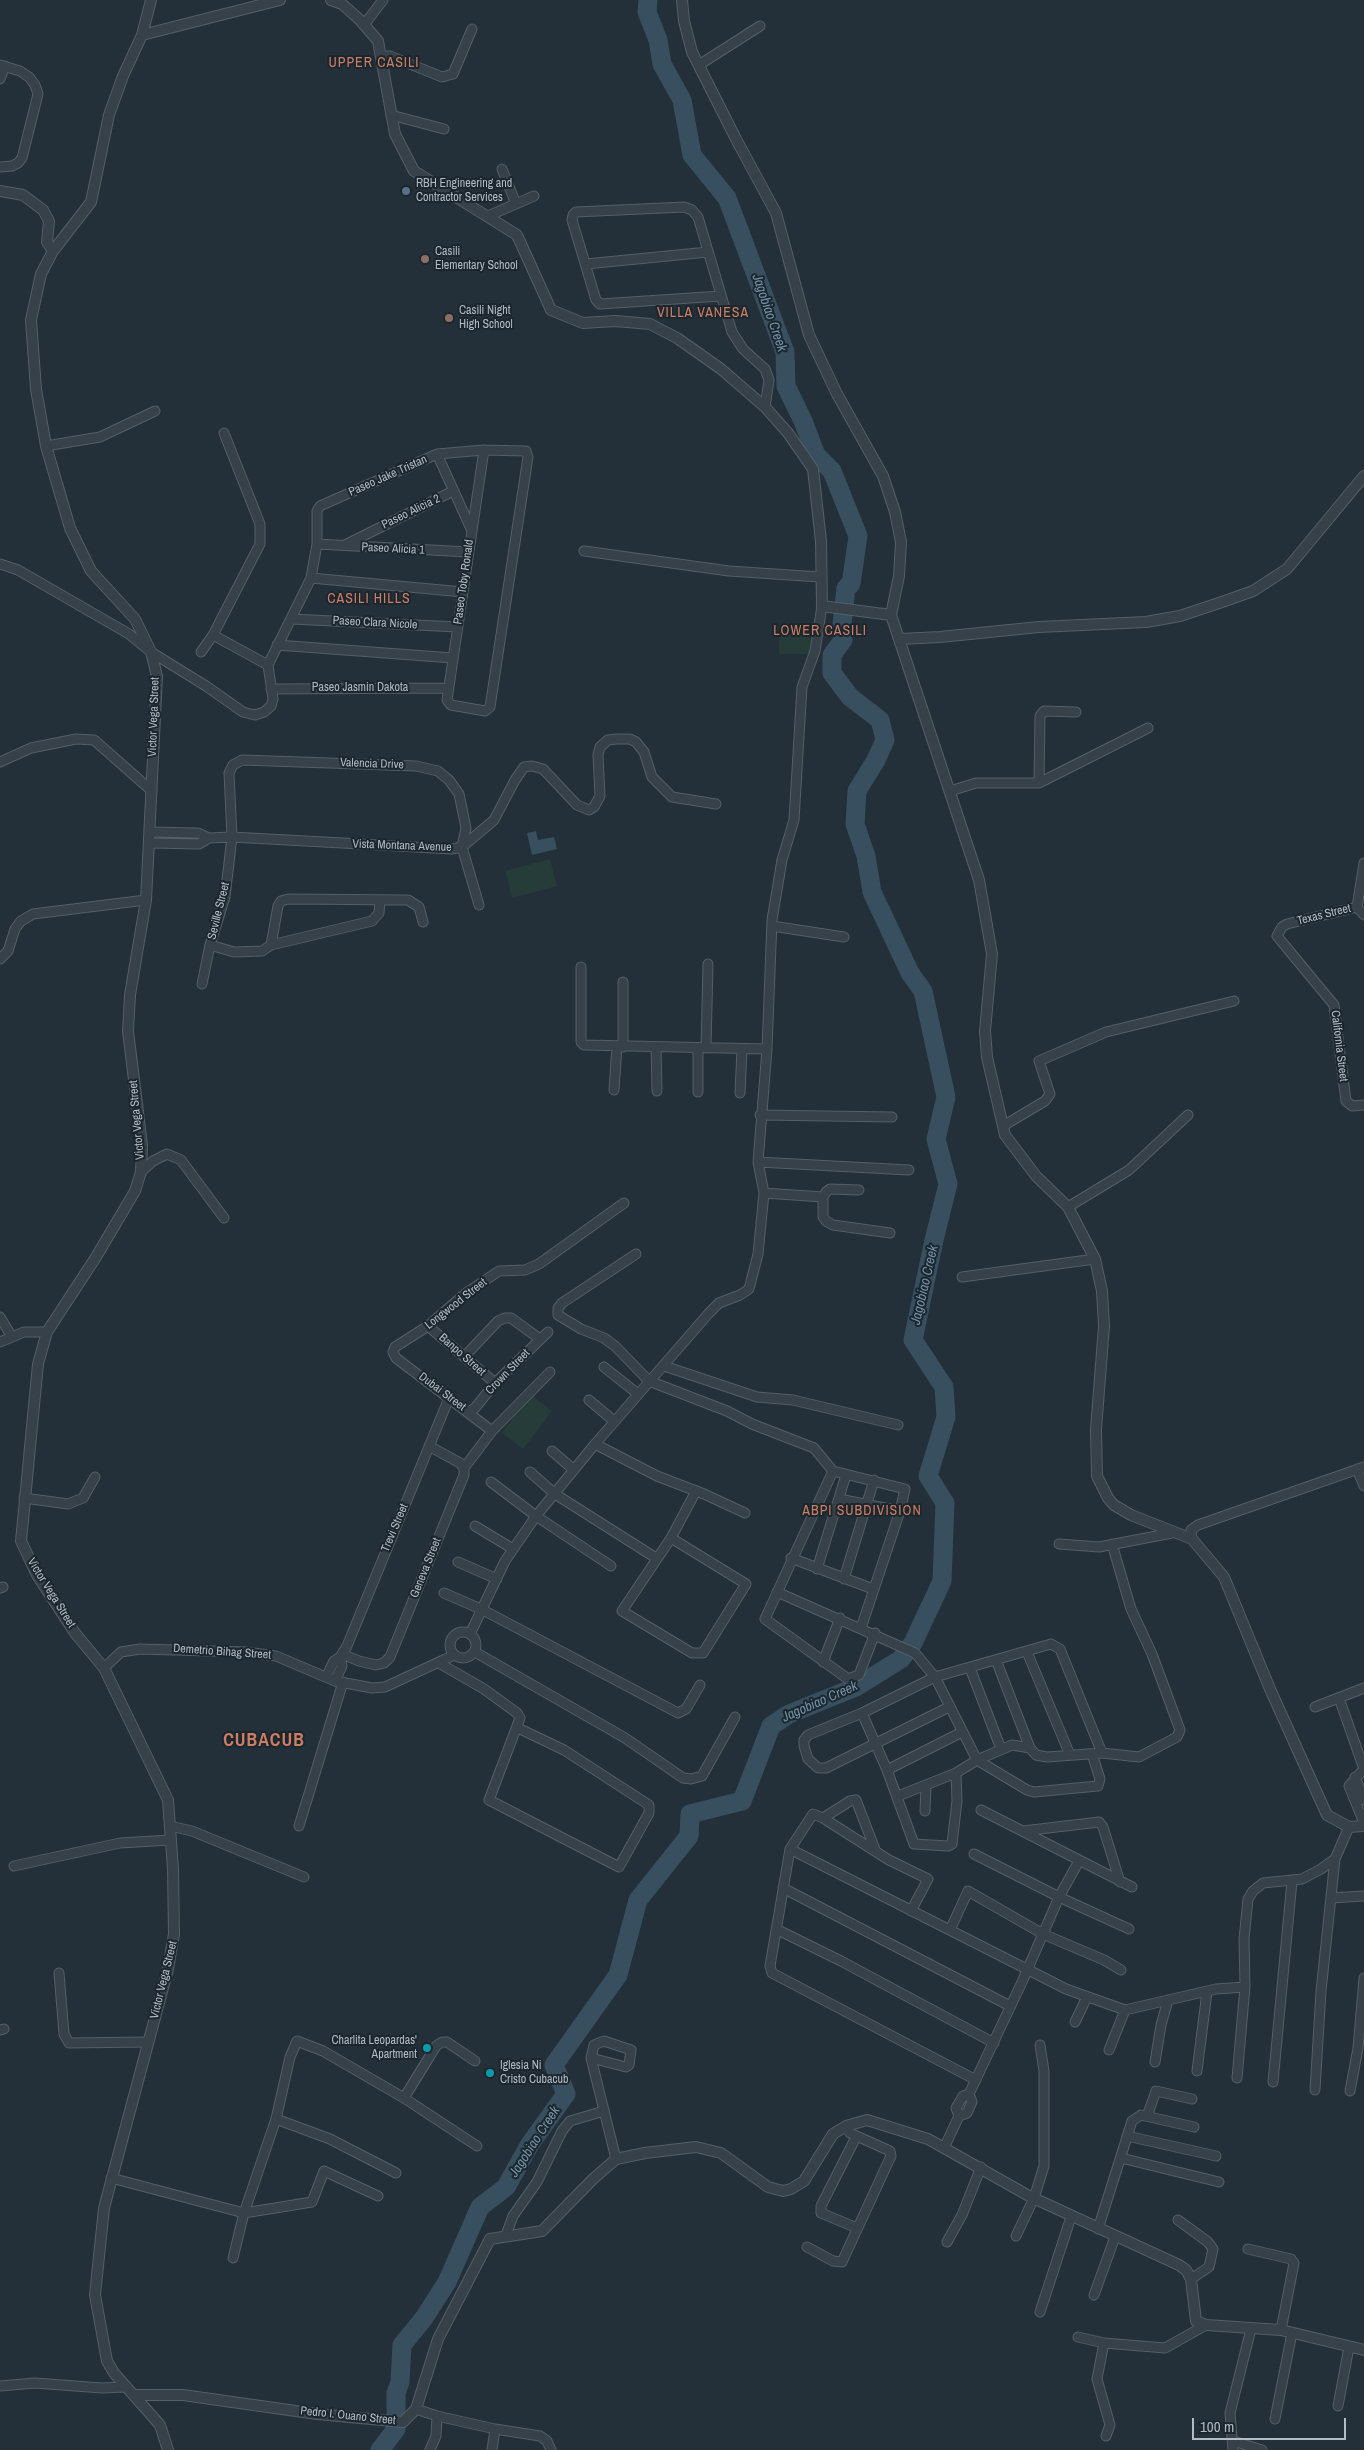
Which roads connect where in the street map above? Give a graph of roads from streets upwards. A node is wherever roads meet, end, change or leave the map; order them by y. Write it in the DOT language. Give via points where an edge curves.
graph roads {
  1 [pos="151,0"];
  2 [pos="280,0"];
  3 [pos="331,0"];
  4 [pos="383,0"];
  5 [pos="682,0"];
  6 [pos="267,2"];
  7 [pos="364,25"];
  8 [pos="760,26"];
  9 [pos="472,28"];
  10 [pos="142,35"];
  11 [pos="382,56"];
  12 [pos="2,65"];
  13 [pos="699,65"];
  14 [pos="0,79"];
  15 [pos="391,115"];
  16 [pos="444,129"];
  17 [pos="0,167"];
  18 [pos="502,169"];
  19 [pos="0,191"];
  20 [pos="534,196"];
  21 [pos="516,204"];
  22 [pos="488,216"];
  23 [pos="54,251"];
  24 [pos="708,252"];
  25 [pos="586,264"];
  26 [pos="721,296"];
  27 [pos="765,407"];
  28 [pos="155,411"];
  29 [pos="224,434"];
  30 [pos="46,446"];
  31 [pos="484,450"];
  32 [pos="437,454"];
  33 [pos="1362,482"];
  34 [pos="453,491"];
  35 [pos="472,531"];
  36 [pos="317,544"];
  37 [pos="343,546"];
  38 [pos="584,551"];
  39 [pos="469,552"];
  40 [pos="0,564"];
  41 [pos="820,577"];
  42 [pos="311,578"];
  43 [pos="463,592"];
  44 [pos="822,606"];
  45 [pos="891,616"];
  46 [pos="292,619"];
  47 [pos="458,627"];
  48 [pos="213,635"];
  49 [pos="900,639"];
  50 [pos="277,645"];
  51 [pos="151,652"];
  52 [pos="201,652"];
  53 [pos="453,658"];
  54 [pos="268,666"];
  55 [pos="448,688"];
  56 [pos="272,689"];
  57 [pos="1076,712"];
  58 [pos="1148,728"];
  59 [pos="0,762"];
  60 [pos="1039,783"];
  61 [pos="152,791"];
  62 [pos="950,791"];
  63 [pos="716,804"];
  64 [pos="150,832"];
  65 [pos="232,837"];
  66 [pos="209,838"];
  67 [pos="150,843"];
  68 [pos="462,846"];
  69 [pos="1364,863"];
  70 [pos="146,900"];
  71 [pos="380,900"];
  72 [pos="479,905"];
  73 [pos="1357,907"];
  74 [pos="1364,914"];
  75 [pos="423,922"];
  76 [pos="772,926"];
  77 [pos="1279,931"];
  78 [pos="844,937"];
  79 [pos="210,945"];
  80 [pos="271,945"];
  81 [pos="0,959"];
  82 [pos="708,964"];
  83 [pos="581,967"];
  84 [pos="623,982"];
  85 [pos="202,984"];
  86 [pos="1234,1001"];
  87 [pos="620,1046"];
  88 [pos="656,1047"];
  89 [pos="702,1048"];
  90 [pos="742,1048"];
  91 [pos="767,1049"];
  92 [pos="614,1090"];
  93 [pos="657,1091"];
  94 [pos="698,1092"];
  95 [pos="740,1093"];
  96 [pos="1364,1105"];
  97 [pos="760,1115"];
  98 [pos="1188,1115"];
  99 [pos="892,1117"];
  100 [pos="1003,1126"];
  101 [pos="758,1162"];
  102 [pos="909,1170"];
  103 [pos="141,1172"];
  104 [pos="859,1190"];
  105 [pos="764,1193"];
  106 [pos="823,1197"];
  107 [pos="624,1203"];
  108 [pos="1068,1207"];
  109 [pos="224,1218"];
  110 [pos="890,1234"];
  111 [pos="636,1254"];
  112 [pos="1095,1259"];
  113 [pos="962,1277"];
  114 [pos="0,1317"];
  115 [pos="428,1326"];
  116 [pos="47,1332"];
  117 [pos="548,1332"];
  118 [pos="12,1337"];
  119 [pos="540,1339"];
  120 [pos="0,1342"];
  121 [pos="393,1352"];
  122 [pos="464,1357"];
  123 [pos="664,1366"];
  124 [pos="604,1367"];
  125 [pos="550,1372"];
  126 [pos="649,1382"];
  127 [pos="495,1383"];
  128 [pos="638,1394"];
  129 [pos="449,1398"];
  130 [pos="589,1400"];
  131 [pos="468,1412"];
  132 [pos="614,1422"];
  133 [pos="898,1425"];
  134 [pos="492,1431"];
  135 [pos="595,1444"];
  136 [pos="430,1446"];
  137 [pos="552,1451"];
  138 [pos="464,1468"];
  139 [pos="1360,1468"];
  140 [pos="574,1470"];
  141 [pos="833,1470"];
  142 [pos="530,1472"];
  143 [pos="846,1474"];
  144 [pos="95,1478"];
  145 [pos="874,1480"];
  146 [pos="492,1482"];
  147 [pos="1364,1486"];
  148 [pos="696,1491"];
  149 [pos="555,1494"];
  150 [pos="24,1498"];
  151 [pos="839,1499"];
  152 [pos="868,1504"];
  153 [pos="900,1511"];
  154 [pos="744,1513"];
  155 [pos="536,1516"];
  156 [pos="475,1526"];
  157 [pos="1172,1533"];
  158 [pos="672,1538"];
  159 [pos="1192,1539"];
  160 [pos="1059,1544"];
  161 [pos="1112,1544"];
  162 [pos="513,1548"];
  163 [pos="656,1558"];
  164 [pos="791,1558"];
  165 [pos="458,1562"];
  166 [pos="611,1566"];
  167 [pos="817,1568"];
  168 [pos="497,1579"];
  169 [pos="844,1579"];
  170 [pos="873,1589"];
  171 [pos="777,1592"];
  172 [pos="444,1593"];
  173 [pos="483,1610"];
  174 [pos="840,1618"];
  175 [pos="861,1628"];
  176 [pos="875,1633"];
  177 [pos="470,1634"];
  178 [pos="475,1652"];
  179 [pos="1027,1652"];
  180 [pos="454,1655"];
  181 [pos="341,1656"];
  182 [pos="996,1660"];
  183 [pos="824,1662"];
  184 [pos="439,1663"];
  185 [pos="104,1668"];
  186 [pos="970,1668"];
  187 [pos="935,1677"];
  188 [pos="335,1680"];
  189 [pos="700,1685"];
  190 [pos="1364,1688"];
  191 [pos="1339,1698"];
  192 [pos="949,1706"];
  193 [pos="1315,1707"];
  194 [pos="862,1713"];
  195 [pos="735,1717"];
  196 [pos="518,1728"];
  197 [pos="962,1732"];
  198 [pos="876,1744"];
  199 [pos="1030,1748"];
  200 [pos="1001,1749"];
  201 [pos="1102,1753"];
  202 [pos="1092,1754"];
  203 [pos="1070,1755"];
  204 [pos="977,1760"];
  205 [pos="887,1770"];
  206 [pos="956,1773"];
  207 [pos="1355,1777"];
  208 [pos="926,1786"];
  209 [pos="898,1796"];
  210 [pos="1364,1800"];
  211 [pos="981,1810"];
  212 [pos="925,1811"];
  213 [pos="823,1818"];
  214 [pos="1364,1824"];
  215 [pos="170,1826"];
  216 [pos="299,1826"];
  217 [pos="1349,1827"];
  218 [pos="1023,1831"];
  219 [pos="171,1840"];
  220 [pos="790,1849"];
  221 [pos="876,1852"];
  222 [pos="974,1854"];
  223 [pos="1335,1859"];
  224 [pos="1079,1861"];
  225 [pos="14,1866"];
  226 [pos="304,1877"];
  227 [pos="1292,1881"];
  228 [pos="1120,1882"];
  229 [pos="1132,1887"];
  230 [pos="783,1888"];
  231 [pos="1364,1896"];
  232 [pos="1059,1897"];
  233 [pos="1331,1898"];
  234 [pos="911,1911"];
  235 [pos="1129,1929"];
  236 [pos="778,1930"];
  237 [pos="950,1930"];
  238 [pos="1042,1934"];
  239 [pos="1026,1969"];
  240 [pos="1121,1970"];
  241 [pos="59,1973"];
  242 [pos="1364,1978"];
  243 [pos="1245,1987"];
  244 [pos="1207,1992"];
  245 [pos="1087,1996"];
  246 [pos="1168,2000"];
  247 [pos="1010,2006"];
  248 [pos="1125,2010"];
  249 [pos="1075,2022"];
  250 [pos="148,2042"];
  251 [pos="994,2043"];
  252 [pos="1040,2045"];
  253 [pos="1109,2050"];
  254 [pos="591,2058"];
  255 [pos="475,2061"];
  256 [pos="1155,2062"];
  257 [pos="1197,2070"];
  258 [pos="1237,2078"];
  259 [pos="976,2080"];
  260 [pos="1273,2082"];
  261 [pos="1315,2090"];
  262 [pos="1350,2091"];
  263 [pos="404,2098"];
  264 [pos="1192,2098"];
  265 [pos="604,2111"];
  266 [pos="1147,2116"];
  267 [pos="276,2118"];
  268 [pos="846,2126"];
  269 [pos="1194,2127"];
  270 [pos="856,2136"];
  271 [pos="1127,2136"];
  272 [pos="477,2146"];
  273 [pos="944,2148"];
  274 [pos="1216,2156"];
  275 [pos="1121,2158"];
  276 [pos="616,2159"];
  277 [pos="981,2167"];
  278 [pos="396,2173"];
  279 [pos="111,2178"];
  280 [pos="1218,2182"];
  281 [pos="378,2196"];
  282 [pos="1034,2198"];
  283 [pos="244,2213"];
  284 [pos="1071,2217"];
  285 [pos="1178,2220"];
  286 [pos="857,2228"];
  287 [pos="1098,2228"];
  288 [pos="506,2235"];
  289 [pos="1016,2236"];
  290 [pos="1115,2237"];
  291 [pos="947,2242"];
  292 [pos="807,2247"];
  293 [pos="1248,2249"];
  294 [pos="233,2258"];
  295 [pos="1191,2279"];
  296 [pos="1094,2295"];
  297 [pos="1040,2312"];
  298 [pos="1206,2324"];
  299 [pos="1251,2329"];
  300 [pos="1287,2331"];
  301 [pos="1078,2337"];
  302 [pos="1104,2343"];
  303 [pos="1349,2347"];
  304 [pos="1364,2350"];
  305 [pos="0,2386"];
  306 [pos="126,2387"];
  307 [pos="134,2395"];
  308 [pos="1338,2406"];
  309 [pos="416,2409"];
  310 [pos="437,2416"];
  311 [pos="1275,2419"];
  312 [pos="495,2429"];
  313 [pos="1106,2436"];
  314 [pos="1233,2446"];
  315 [pos="168,2450"];
  316 [pos="430,2450"];
  317 [pos="492,2450"];
  318 [pos="551,2450"];
  319 [pos="1262,2450"];
  1 -- 10 [label="street, Victor Vega Street"];
  2 -- 6 [label="street"];
  3 -- 7 [label="street" via="342,4"];
  4 -- 7 [label="street"];
  5 -- 13 [label="street" via="692,52"];
  6 -- 10 [label="street"];
  7 -- 11 [label="street" via="378,42"];
  8 -- 13 [label="street"];
  9 -- 11 [label="street" via="453,74 442,77 390,56"];
  10 -- 23 [label="street, Victor Vega Street" via="109,115 91,202"];
  11 -- 15 [label="street" via="383,80"];
  12 -- 14 [label="street"];
  12 -- 17 [label="street" via="20,71 35,85 38,94 22,158 12,166"];
  13 -- 45 [label="street" via="776,212 809,335 837,394 883,476 902,542"];
  15 -- 16 [label="street"];
  15 -- 22 [label="street" via="395,134 414,171"];
  18 -- 21 [label="street"];
  19 -- 23 [label="street" via="23,195 44,210 49,221 47,242"];
  20 -- 21 [label="street"];
  21 -- 22 [label="street"];
  22 -- 27 [label="street" via="517,235 551,310 583,323 650,324 677,338"];
  23 -- 30 [label="street, Victor Vega Street" via="42,274 31,320 36,388"];
  24 -- 25 [label="street"];
  24 -- 25 [label="street" via="698,217 684,207 576,212 572,220"];
  24 -- 26 [label="street"];
  25 -- 26 [label="street" via="600,304"];
  26 -- 27 [label="street" via="732,332 743,349 765,370 769,380"];
  27 -- 41 [label="street" via="813,469 821,541"];
  28 -- 30 [label="street" via="100,437"];
  29 -- 48 [label="street" via="260,524 260,544"];
  30 -- 51 [label="street, Victor Vega Street" via="70,528 91,572 135,619"];
  31 -- 32 [label="street, Paseo Jake Tristan"];
  31 -- 35 [label="street"];
  31 -- 55 [label="street, Paseo Jake Tristan" via="526,451 528,457 490,707 484,710 451,705 447,700"];
  32 -- 34 [label="street, Paseo Toby Ronald"];
  32 -- 36 [label="street, Paseo Jake Tristan" via="320,506 317,511"];
  33 -- 49 [label="street" via="1287,569 1253,591 1222,602 1180,616 1146,622"];
  34 -- 35 [label="street, Paseo Toby Ronald"];
  34 -- 37 [label="street, Paseo Alicia 2"];
  35 -- 39 [label="street, Paseo Toby Ronald"];
  36 -- 37 [label="street, Paseo Alicia 1"];
  36 -- 42 [label="street"];
  37 -- 39 [label="street, Paseo Alicia 1"];
  38 -- 41 [label="street" via="729,571"];
  39 -- 43 [label="street, Paseo Toby Ronald"];
  40 -- 51 [label="street" via="18,570 129,634"];
  41 -- 44 [label="street"];
  42 -- 43 [label="street"];
  42 -- 46 [label="street"];
  43 -- 47 [label="street, Paseo Toby Ronald"];
  44 -- 45 [label="street"];
  44 -- 76 [label="street" via="815,651 802,687 794,820 782,860"];
  45 -- 49 [label="street"];
  46 -- 47 [label="street, Paseo Clara Nicole"];
  46 -- 50 [label="street"];
  47 -- 53 [label="street, Paseo Toby Ronald"];
  48 -- 52 [label="street"];
  48 -- 54 [label="street"];
  49 -- 62 [label="street"];
  50 -- 53 [label="street"];
  50 -- 54 [label="street"];
  51 -- 56 [label="street" via="243,712 255,715 264,712 271,706"];
  51 -- 61 [label="street, Victor Vega Street" via="157,676"];
  53 -- 55 [label="street, Paseo Toby Ronald"];
  54 -- 56 [label="street"];
  55 -- 56 [label="street, Paseo Jasmin Dakota"];
  57 -- 60 [label="street" via="1044,711 1040,716"];
  58 -- 60 [label="street"];
  59 -- 61 [label="street" via="31,748 76,739 94,740"];
  60 -- 62 [label="street" via="976,783"];
  61 -- 64 [label="street, Victor Vega Street"];
  62 -- 100 [label="street" via="979,880 989,930 992,954 985,1031 987,1057"];
  63 -- 68 [label="street, Vista Montana Avenue" via="672,797 652,777 644,752 636,742 608,740 602,743 598,755 600,796 594,807 589,810 577,804 543,769 524,767 494,820"];
  64 -- 66 [label="street, Vista Montana Avenue" via="198,833"];
  64 -- 67 [label="street, Victor Vega Street"];
  65 -- 66 [label="street, Vista Montana Avenue"];
  65 -- 68 [label="street, Vista Montana Avenue" via="440,849"];
  65 -- 68 [label="street, Valencia Drive" via="229,773 242,760 416,766 438,771 458,794 466,828"];
  65 -- 79 [label="street, Seville Street" via="225,898"];
  66 -- 67 [label="street, Vista Montana Avenue" via="199,844"];
  67 -- 70 [label="street, Victor Vega Street"];
  68 -- 72 [label="street, Valencia Drive"];
  69 -- 73 [label="street, Texas Street"];
  70 -- 81 [label="street" via="33,914 15,929 8,951"];
  70 -- 103 [label="street, Victor Vega Street" via="130,995 128,1031 142,1145"];
  71 -- 75 [label="street" via="414,903 422,912"];
  71 -- 80 [label="street" via="379,913 372,920"];
  71 -- 80 [label="street" via="297,898 281,901"];
  73 -- 74 [label="street"];
  73 -- 77 [label="street, Texas Street" via="1287,924"];
  76 -- 78 [label="street"];
  76 -- 91 [label="street"];
  77 -- 96 [label="street, California Street" via="1281,943 1334,1005 1346,1101 1352,1106"];
  79 -- 80 [label="street" via="234,952 262,951"];
  79 -- 85 [label="street, Seville Street"];
  82 -- 89 [label="street"];
  83 -- 87 [label="street" via="581,1042 587,1046"];
  84 -- 87 [label="street"];
  86 -- 100 [label="street" via="1106,1032 1039,1062 1050,1094 1045,1101"];
  87 -- 88 [label="street"];
  87 -- 92 [label="street"];
  88 -- 89 [label="street"];
  88 -- 93 [label="street"];
  89 -- 90 [label="street"];
  89 -- 94 [label="street"];
  90 -- 91 [label="street"];
  90 -- 95 [label="street"];
  91 -- 97 [label="street"];
  97 -- 99 [label="street"];
  97 -- 101 [label="street"];
  98 -- 108 [label="street" via="1129,1170"];
  100 -- 108 [label="street" via="1005,1135 1020,1157"];
  101 -- 102 [label="street"];
  101 -- 105 [label="street"];
  103 -- 109 [label="street" via="152,1161 167,1154 181,1160"];
  103 -- 116 [label="street, Victor Vega Street" via="135,1191"];
  104 -- 106 [label="street" via="830,1189"];
  105 -- 106 [label="street"];
  105 -- 123 [label="street" via="758,1254 749,1289 719,1303"];
  106 -- 110 [label="street" via="823,1217 833,1225"];
  107 -- 115 [label="street, Longwood Street" via="539,1264 525,1270 499,1272 466,1293"];
  108 -- 112 [label="street"];
  111 -- 126 [label="street" via="562,1303 558,1315 610,1342"];
  112 -- 113 [label="street"];
  112 -- 157 [label="street" via="1102,1291 1104,1326 1096,1429 1097,1476 1114,1505"];
  114 -- 118 [label="street"];
  115 -- 121 [label="street, Longwood Street"];
  115 -- 122 [label="street, Banpo Street"];
  116 -- 118 [label="street" via="24,1332"];
  116 -- 150 [label="street, Victor Vega Street" via="38,1364"];
  117 -- 119 [label="street, Crown Street"];
  118 -- 120 [label="street"];
  119 -- 122 [label="street" via="511,1318 505,1318 498,1321"];
  119 -- 127 [label="street, Crown Street"];
  121 -- 129 [label="street, Dubai Street" via="396,1358"];
  122 -- 127 [label="street, Banpo Street"];
  123 -- 126 [label="street"];
  123 -- 133 [label="street" via="757,1397 792,1400"];
  124 -- 128 [label="street"];
  125 -- 134 [label="street"];
  126 -- 128 [label="street"];
  126 -- 141 [label="street" via="726,1410 752,1424 814,1448"];
  127 -- 131 [label="street, Crown Street"];
  128 -- 132 [label="street"];
  129 -- 131 [label="street, Dubai Street"];
  129 -- 136 [label="street, Trevi Street"];
  130 -- 132 [label="street"];
  131 -- 134 [label="street, Dubai Street"];
  132 -- 135 [label="street"];
  134 -- 138 [label="street"];
  135 -- 140 [label="street"];
  135 -- 148 [label="street" via="657,1476"];
  136 -- 138 [label="street"];
  136 -- 181 [label="street, Trevi Street"];
  137 -- 140 [label="street"];
  138 -- 181 [label="street, Geneva Street" via="464,1475 390,1657 376,1665"];
  139 -- 147 [label="street"];
  139 -- 159 [label="street" via="1198,1524 1191,1530"];
  140 -- 149 [label="street"];
  141 -- 143 [label="street"];
  141 -- 164 [label="street"];
  142 -- 149 [label="street"];
  143 -- 145 [label="street"];
  143 -- 151 [label="street"];
  144 -- 150 [label="street" via="83,1498 68,1504"];
  145 -- 152 [label="street"];
  145 -- 153 [label="street" via="905,1489"];
  146 -- 155 [label="street"];
  148 -- 154 [label="street"];
  148 -- 158 [label="street"];
  149 -- 155 [label="street"];
  149 -- 163 [label="street"];
  150 -- 185 [label="street, Victor Vega Street" via="21,1541 32,1568 75,1633"];
  151 -- 152 [label="street"];
  151 -- 167 [label="street"];
  152 -- 153 [label="street"];
  152 -- 169 [label="street"];
  153 -- 170 [label="street"];
  155 -- 162 [label="street"];
  155 -- 166 [label="street"];
  156 -- 162 [label="street"];
  157 -- 159 [label="street"];
  157 -- 161 [label="street"];
  158 -- 163 [label="street"];
  158 -- 163 [label="street" via="746,1584 703,1653 692,1653 622,1611"];
  159 -- 217 [label="street" via="1224,1578 1327,1815"];
  160 -- 161 [label="street" via="1100,1547"];
  161 -- 201 [label="street" via="1131,1609 1152,1654 1180,1730 1177,1737 1139,1757"];
  162 -- 168 [label="street"];
  164 -- 167 [label="street"];
  164 -- 171 [label="street"];
  165 -- 168 [label="street"];
  167 -- 169 [label="street"];
  168 -- 173 [label="street"];
  169 -- 170 [label="street"];
  170 -- 175 [label="street"];
  171 -- 174 [label="street"];
  171 -- 183 [label="street" via="765,1619"];
  172 -- 173 [label="street"];
  173 -- 177 [label="street"];
  173 -- 189 [label="street" via="678,1713 686,1709"];
  174 -- 175 [label="street"];
  174 -- 183 [label="street"];
  175 -- 176 [label="street"];
  176 -- 183 [label="street" via="856,1677 848,1679"];
  176 -- 187 [label="street" via="915,1653"];
  177 -- 178 [label="street" via="475,1639"];
  177 -- 180 [label="street" via="462,1632 450,1641"];
  178 -- 180 [label="street" via="461,1659"];
  178 -- 195 [label="street" via="625,1738 683,1778 702,1776"];
  179 -- 182 [label="street"];
  179 -- 201 [label="street" via="1051,1644 1060,1649"];
  179 -- 203 [label="street"];
  180 -- 184 [label="street, Demetrio Bihag Street"];
  181 -- 188 [label="street, Trevi Street" via="334,1661"];
  182 -- 186 [label="street"];
  182 -- 199 [label="street"];
  184 -- 188 [label="street, Demetrio Bihag Street" via="385,1687 372,1688"];
  184 -- 196 [label="street" via="517,1713 520,1718"];
  185 -- 188 [label="street, Demetrio Bihag Street" via="121,1652 193,1648 276,1656"];
  185 -- 215 [label="street, Victor Vega Street" via="168,1800"];
  186 -- 187 [label="street"];
  186 -- 200 [label="street"];
  187 -- 192 [label="street"];
  187 -- 194 [label="street"];
  188 -- 216 [label="street, Trevi Street"];
  190 -- 191 [label="street"];
  191 -- 193 [label="street"];
  191 -- 207 [label="street" via="1364,1770"];
  192 -- 197 [label="street"];
  192 -- 198 [label="street"];
  194 -- 198 [label="street"];
  194 -- 198 [label="street" via="808,1734 804,1746 808,1759 818,1768 826,1768"];
  196 -- 196 [label="street" via="564,1750 650,1805 649,1813 619,1867 489,1800"];
  197 -- 204 [label="street"];
  197 -- 205 [label="street"];
  198 -- 205 [label="street"];
  199 -- 200 [label="street" via="1012,1745"];
  199 -- 203 [label="street" via="1036,1755 1047,1757"];
  200 -- 204 [label="street"];
  201 -- 202 [label="street"];
  202 -- 203 [label="street"];
  202 -- 204 [label="street" via="1100,1779 1098,1786 1034,1792"];
  204 -- 206 [label="street"];
  205 -- 209 [label="street"];
  206 -- 208 [label="street"];
  206 -- 209 [label="street" via="958,1801 953,1842 948,1846 914,1844"];
  207 -- 210 [label="street"];
  207 -- 214 [label="street" via="1349,1786"];
  208 -- 209 [label="street"];
  208 -- 212 [label="street"];
  211 -- 218 [label="street"];
  213 -- 220 [label="street" via="816,1814 810,1817"];
  213 -- 221 [label="street"];
  213 -- 221 [label="street" via="856,1800"];
  214 -- 217 [label="street"];
  215 -- 219 [label="street, Victor Vega Street"];
  215 -- 226 [label="street" via="192,1831"];
  217 -- 223 [label="street"];
  218 -- 224 [label="street"];
  218 -- 228 [label="street" via="1099,1822"];
  219 -- 225 [label="street" via="120,1843"];
  219 -- 250 [label="street, Victor Vega Street" via="174,1934"];
  220 -- 230 [label="street"];
  220 -- 234 [label="street"];
  221 -- 234 [label="street" via="928,1879"];
  222 -- 232 [label="street"];
  223 -- 227 [label="street" via="1302,1879"];
  223 -- 233 [label="street"];
  224 -- 228 [label="street"];
  224 -- 232 [label="street"];
  227 -- 243 [label="street" via="1263,1883 1248,1899"];
  227 -- 260 [label="street"];
  228 -- 229 [label="street"];
  230 -- 236 [label="street"];
  230 -- 247 [label="street"];
  231 -- 233 [label="street"];
  232 -- 235 [label="street"];
  232 -- 238 [label="street"];
  233 -- 261 [label="street"];
  234 -- 237 [label="street"];
  236 -- 251 [label="street"];
  236 -- 259 [label="street" via="770,1966 772,1972"];
  237 -- 238 [label="street" via="968,1891"];
  237 -- 239 [label="street"];
  238 -- 239 [label="street"];
  238 -- 240 [label="street"];
  239 -- 245 [label="street"];
  239 -- 247 [label="street"];
  241 -- 250 [label="street" via="64,2034 69,2043"];
  242 -- 262 [label="street" via="1358,2048"];
  243 -- 244 [label="street"];
  243 -- 258 [label="street"];
  244 -- 246 [label="street"];
  244 -- 257 [label="street"];
  245 -- 248 [label="street"];
  245 -- 249 [label="street"];
  246 -- 248 [label="street"];
  246 -- 256 [label="street"];
  247 -- 251 [label="street"];
  248 -- 253 [label="street"];
  250 -- 279 [label="street, Victor Vega Street"];
  251 -- 259 [label="street"];
  252 -- 282 [label="street" via="1044,2071 1044,2166"];
  254 -- 265 [label="street"];
  255 -- 263 [label="street" via="442,2042 436,2046"];
  259 -- 273 [label="street" via="969,2094 972,2102 967,2113 959,2116"];
  263 -- 267 [label="street" via="322,2051 297,2041 290,2057"];
  263 -- 272 [label="street"];
  264 -- 266 [label="street" via="1156,2091"];
  265 -- 276 [label="street"];
  265 -- 288 [label="street" via="570,2120 537,2182 513,2216"];
  266 -- 269 [label="street"];
  266 -- 271 [label="street" via="1136,2117"];
  267 -- 278 [label="street" via="330,2139"];
  267 -- 283 [label="street"];
  268 -- 270 [label="street"];
  268 -- 273 [label="street" via="867,2120 928,2139"];
  268 -- 276 [label="street" via="833,2134 804,2182 783,2191 768,2187 721,2153 696,2147"];
  270 -- 286 [label="street" via="890,2151"];
  270 -- 286 [label="street" via="821,2206 821,2213"];
  271 -- 274 [label="street"];
  271 -- 275 [label="street"];
  273 -- 277 [label="street"];
  275 -- 280 [label="street"];
  275 -- 287 [label="street"];
  276 -- 288 [label="street, Pedro I. Ouano Street" via="542,2231"];
  277 -- 282 [label="street"];
  277 -- 291 [label="street" via="962,2215"];
  279 -- 283 [label="street"];
  279 -- 306 [label="street, Victor Vega Street" via="104,2208 95,2295 107,2362"];
  281 -- 283 [label="street" via="324,2171 312,2202"];
  282 -- 284 [label="street"];
  282 -- 289 [label="street"];
  283 -- 294 [label="street"];
  284 -- 287 [label="street"];
  284 -- 297 [label="street"];
  285 -- 295 [label="street" via="1213,2249 1209,2267"];
  286 -- 292 [label="street" via="842,2262 833,2261"];
  287 -- 290 [label="street"];
  288 -- 309 [label="street, Pedro I. Ouano Street" via="490,2238 484,2249 438,2339"];
  290 -- 295 [label="street" via="1179,2265"];
  290 -- 296 [label="street"];
  293 -- 300 [label="street" via="1294,2262"];
  295 -- 298 [label="street" via="1196,2321"];
  298 -- 299 [label="street"];
  298 -- 302 [label="street" via="1165,2348"];
  299 -- 300 [label="street"];
  299 -- 314 [label="street" via="1230,2413"];
  300 -- 303 [label="street"];
  300 -- 311 [label="street"];
  301 -- 302 [label="street"];
  302 -- 313 [label="street" via="1098,2379 1110,2425"];
  303 -- 304 [label="street"];
  303 -- 308 [label="street"];
  305 -- 306 [label="street" via="35,2383"];
  306 -- 307 [label="street, Victor Vega Street"];
  307 -- 309 [label="street, Pedro I. Ouano Street" via="182,2395 403,2422"];
  307 -- 315 [label="street, Victor Vega Street" via="160,2425"];
  309 -- 310 [label="street"];
  310 -- 312 [label="street"];
  310 -- 316 [label="street" via="436,2436"];
  312 -- 317 [label="street"];
  312 -- 318 [label="street" via="540,2436"];
  314 -- 319 [label="street"];
}
